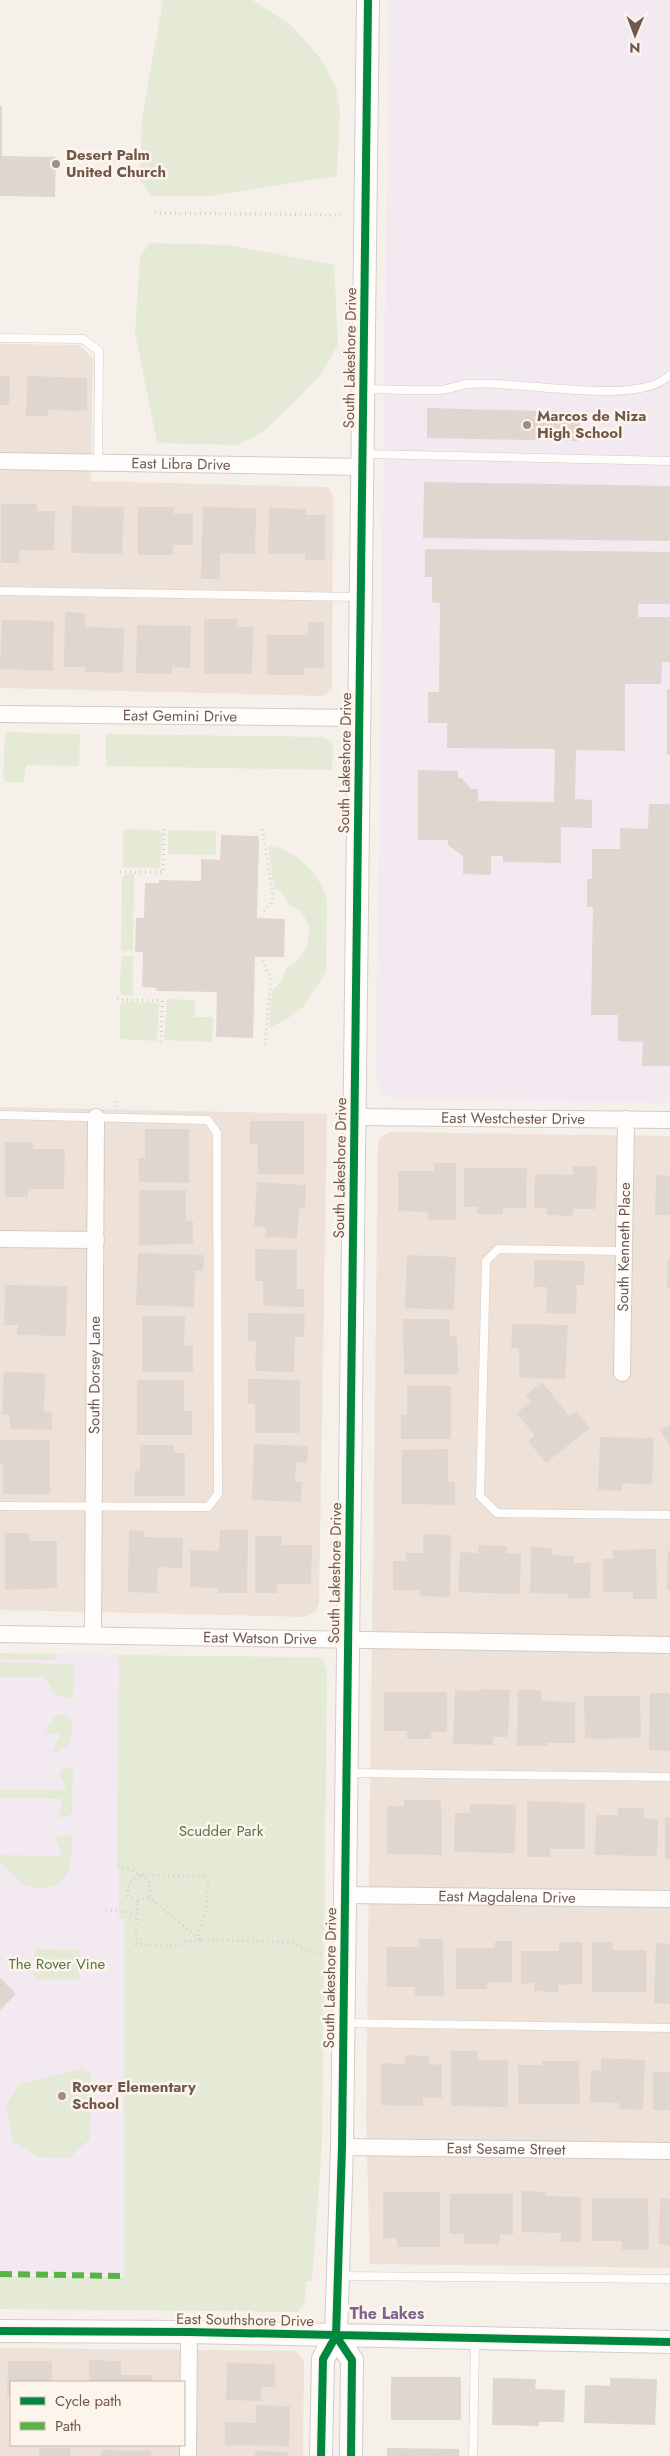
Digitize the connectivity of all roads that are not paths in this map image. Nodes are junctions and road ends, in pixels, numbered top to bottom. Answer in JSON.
{"nodes":[{"id":1,"x":368,"y":0,"type":"edge"},
{"id":2,"x":0,"y":338,"type":"edge"},
{"id":3,"x":668,"y":380,"type":"edge"},
{"id":4,"x":363,"y":389,"type":"junction"},
{"id":5,"x":362,"y":460,"type":"junction"},
{"id":6,"x":0,"y":461,"type":"edge"},
{"id":7,"x":670,"y":461,"type":"edge"},
{"id":8,"x":98,"y":463,"type":"junction"},
{"id":9,"x":0,"y":591,"type":"edge"},
{"id":10,"x":360,"y":597,"type":"junction"},
{"id":11,"x":0,"y":714,"type":"edge"},
{"id":12,"x":359,"y":718,"type":"junction"},
{"id":13,"x":0,"y":1115,"type":"edge"},
{"id":14,"x":96,"y":1117,"type":"junction"},
{"id":15,"x":354,"y":1117,"type":"junction"},
{"id":16,"x":626,"y":1119,"type":"junction"},
{"id":17,"x":670,"y":1120,"type":"edge"},
{"id":18,"x":0,"y":1239,"type":"edge"},
{"id":19,"x":96,"y":1240,"type":"junction"},
{"id":20,"x":624,"y":1252,"type":"junction"},
{"id":21,"x":622,"y":1374,"type":"dead end"},
{"id":22,"x":0,"y":1506,"type":"edge"},
{"id":23,"x":94,"y":1507,"type":"junction"},
{"id":24,"x":670,"y":1515,"type":"edge"},
{"id":25,"x":0,"y":1634,"type":"edge"},
{"id":26,"x":93,"y":1634,"type":"junction"},
{"id":27,"x":348,"y":1641,"type":"junction"},
{"id":28,"x":670,"y":1645,"type":"edge"},
{"id":29,"x":346,"y":1772,"type":"junction"},
{"id":30,"x":670,"y":1777,"type":"edge"},
{"id":31,"x":345,"y":1895,"type":"junction"},
{"id":32,"x":670,"y":1899,"type":"edge"},
{"id":33,"x":343,"y":2023,"type":"junction"},
{"id":34,"x":670,"y":2028,"type":"edge"},
{"id":35,"x":342,"y":2147,"type":"junction"},
{"id":36,"x":670,"y":2151,"type":"edge"},
{"id":37,"x":337,"y":2276,"type":"junction"},
{"id":38,"x":670,"y":2279,"type":"edge"},
{"id":39,"x":0,"y":2331,"type":"edge"},
{"id":40,"x":189,"y":2332,"type":"junction"},
{"id":41,"x":336,"y":2336,"type":"junction"},
{"id":42,"x":475,"y":2339,"type":"junction"},
{"id":43,"x":670,"y":2342,"type":"edge"},
{"id":44,"x":188,"y":2456,"type":"edge"},
{"id":45,"x":321,"y":2456,"type":"edge"},
{"id":46,"x":351,"y":2456,"type":"edge"},
{"id":47,"x":473,"y":2456,"type":"edge"}],
"edges":[{"from":1,"to":4,"type":"street","name":"South Lakeshore Drive"},
{"from":2,"to":8,"type":"lane"},
{"from":3,"to":4,"type":"lane"},
{"from":4,"to":5,"type":"street","name":"South Lakeshore Drive"},
{"from":5,"to":7,"type":"lane"},
{"from":5,"to":8,"type":"street","name":"East Libra Drive"},
{"from":5,"to":10,"type":"street","name":"South Lakeshore Drive"},
{"from":6,"to":8,"type":"street","name":"East Libra Drive"},
{"from":9,"to":10,"type":"lane"},
{"from":10,"to":12,"type":"street","name":"South Lakeshore Drive"},
{"from":11,"to":12,"type":"street","name":"East Gemini Drive"},
{"from":12,"to":15,"type":"street","name":"South Lakeshore Drive"},
{"from":13,"to":14,"type":"lane"},
{"from":14,"to":19,"type":"street","name":"South Dorsey Lane"},
{"from":14,"to":23,"type":"lane"},
{"from":15,"to":16,"type":"street","name":"East Westchester Drive"},
{"from":15,"to":27,"type":"street","name":"South Lakeshore Drive"},
{"from":16,"to":17,"type":"street","name":"East Westchester Drive"},
{"from":16,"to":20,"type":"street","name":"South Kenneth Place"},
{"from":18,"to":19,"type":"street"},
{"from":19,"to":23,"type":"street","name":"South Dorsey Lane"},
{"from":20,"to":21,"type":"street","name":"South Kenneth Place"},
{"from":20,"to":24,"type":"lane"},
{"from":22,"to":23,"type":"lane"},
{"from":23,"to":26,"type":"street","name":"South Dorsey Lane"},
{"from":25,"to":26,"type":"street","name":"East Watson Drive"},
{"from":26,"to":27,"type":"street","name":"East Watson Drive"},
{"from":27,"to":28,"type":"street","name":"East Watson Drive"},
{"from":27,"to":29,"type":"street","name":"South Lakeshore Drive"},
{"from":29,"to":30,"type":"lane"},
{"from":29,"to":31,"type":"street","name":"South Lakeshore Drive"},
{"from":31,"to":32,"type":"street","name":"East Magdalena Drive"},
{"from":31,"to":33,"type":"street","name":"South Lakeshore Drive"},
{"from":33,"to":34,"type":"lane"},
{"from":33,"to":35,"type":"street","name":"South Lakeshore Drive"},
{"from":35,"to":36,"type":"street","name":"East Sesame Street"},
{"from":35,"to":37,"type":"street","name":"South Lakeshore Drive"},
{"from":37,"to":38,"type":"lane"},
{"from":37,"to":41,"type":"street","name":"South Lakeshore Drive"},
{"from":39,"to":40,"type":"street","name":"East Southshore Drive"},
{"from":40,"to":41,"type":"street","name":"East Southshore Drive"},
{"from":40,"to":44,"type":"street"},
{"from":41,"to":42,"type":"street","name":"East Southshore Drive"},
{"from":41,"to":45,"type":"street","name":"South Lakeshore Drive"},
{"from":41,"to":46,"type":"street"},
{"from":42,"to":43,"type":"street","name":"East Southshore Drive"},
{"from":42,"to":47,"type":"lane"}]}
